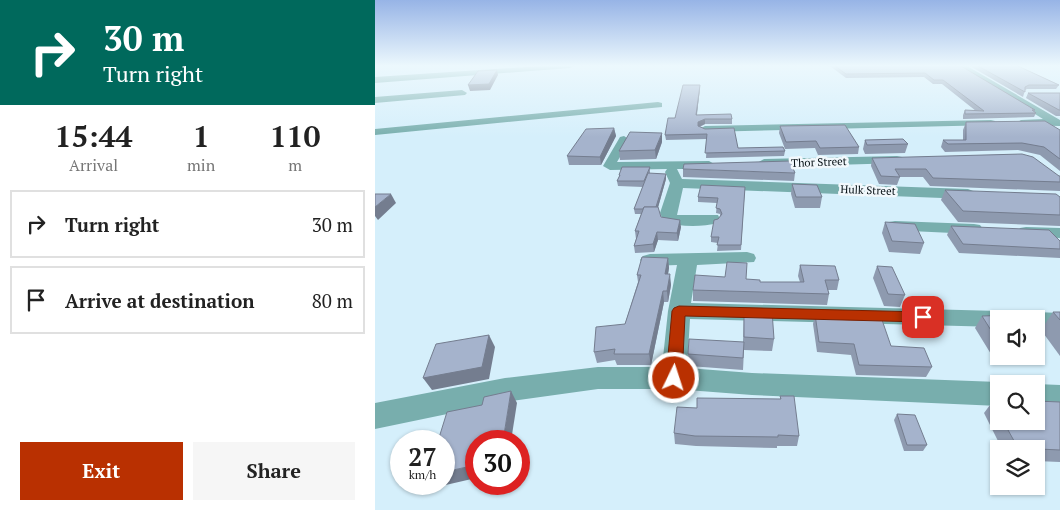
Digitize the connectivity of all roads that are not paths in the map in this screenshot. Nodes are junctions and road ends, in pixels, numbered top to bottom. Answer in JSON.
{"nodes":[{"id":1,"x":1001,"y":90,"type":"edge"},
{"id":2,"x":462,"y":93,"type":"dead end"},
{"id":3,"x":375,"y":100,"type":"edge"},
{"id":4,"x":658,"y":105,"type":"dead end"},
{"id":5,"x":1058,"y":124,"type":"edge"},
{"id":6,"x":705,"y":129,"type":"edge"},
{"id":7,"x":375,"y":132,"type":"edge"},
{"id":8,"x":624,"y":140,"type":"edge"},
{"id":9,"x":837,"y":145,"type":"edge"},
{"id":10,"x":909,"y":159,"type":"edge"},
{"id":11,"x":849,"y":161,"type":"junction"},
{"id":12,"x":749,"y":164,"type":"edge"},
{"id":13,"x":720,"y":165,"type":"edge"},
{"id":14,"x":670,"y":166,"type":"junction"},
{"id":15,"x":677,"y":183,"type":"junction"},
{"id":16,"x":981,"y":195,"type":"edge"},
{"id":17,"x":712,"y":220,"type":"edge"},
{"id":18,"x":895,"y":226,"type":"edge"},
{"id":19,"x":992,"y":230,"type":"edge"},
{"id":20,"x":1012,"y":231,"type":"edge"},
{"id":21,"x":1060,"y":233,"type":"edge"},
{"id":22,"x":747,"y":258,"type":"dead end"},
{"id":23,"x":688,"y":259,"type":"junction"},
{"id":24,"x":649,"y":260,"type":"edge"},
{"id":25,"x":679,"y":311,"type":"junction"},
{"id":26,"x":990,"y":319,"type":"edge"},
{"id":27,"x":1045,"y":320,"type":"edge"},
{"id":28,"x":1060,"y":321,"type":"edge"},
{"id":29,"x":674,"y":378,"type":"junction"},
{"id":30,"x":990,"y":394,"type":"edge"},
{"id":31,"x":1045,"y":396,"type":"edge"},
{"id":32,"x":1060,"y":397,"type":"edge"},
{"id":33,"x":375,"y":416,"type":"edge"}],
"edges":[{"from":1,"to":5,"type":"street"},
{"from":2,"to":3,"type":"street"},
{"from":4,"to":7,"type":"street"},
{"from":5,"to":6,"type":"street"},
{"from":8,"to":14,"type":"street"},
{"from":9,"to":11,"type":"street"},
{"from":10,"to":11,"type":"street","name":"Thor Street"},
{"from":11,"to":12,"type":"street","name":"Thor Street"},
{"from":13,"to":14,"type":"street"},
{"from":14,"to":15,"type":"street"},
{"from":15,"to":16,"type":"street","name":"Hulk Street"},
{"from":15,"to":17,"type":"street"},
{"from":18,"to":19,"type":"street"},
{"from":20,"to":21,"type":"street"},
{"from":22,"to":23,"type":"street"},
{"from":23,"to":24,"type":"street"},
{"from":23,"to":25,"type":"street"},
{"from":25,"to":26,"type":"street"},
{"from":25,"to":29,"type":"street"},
{"from":27,"to":28,"type":"street"},
{"from":29,"to":30,"type":"street"},
{"from":29,"to":33,"type":"street"},
{"from":31,"to":32,"type":"street"}]}
